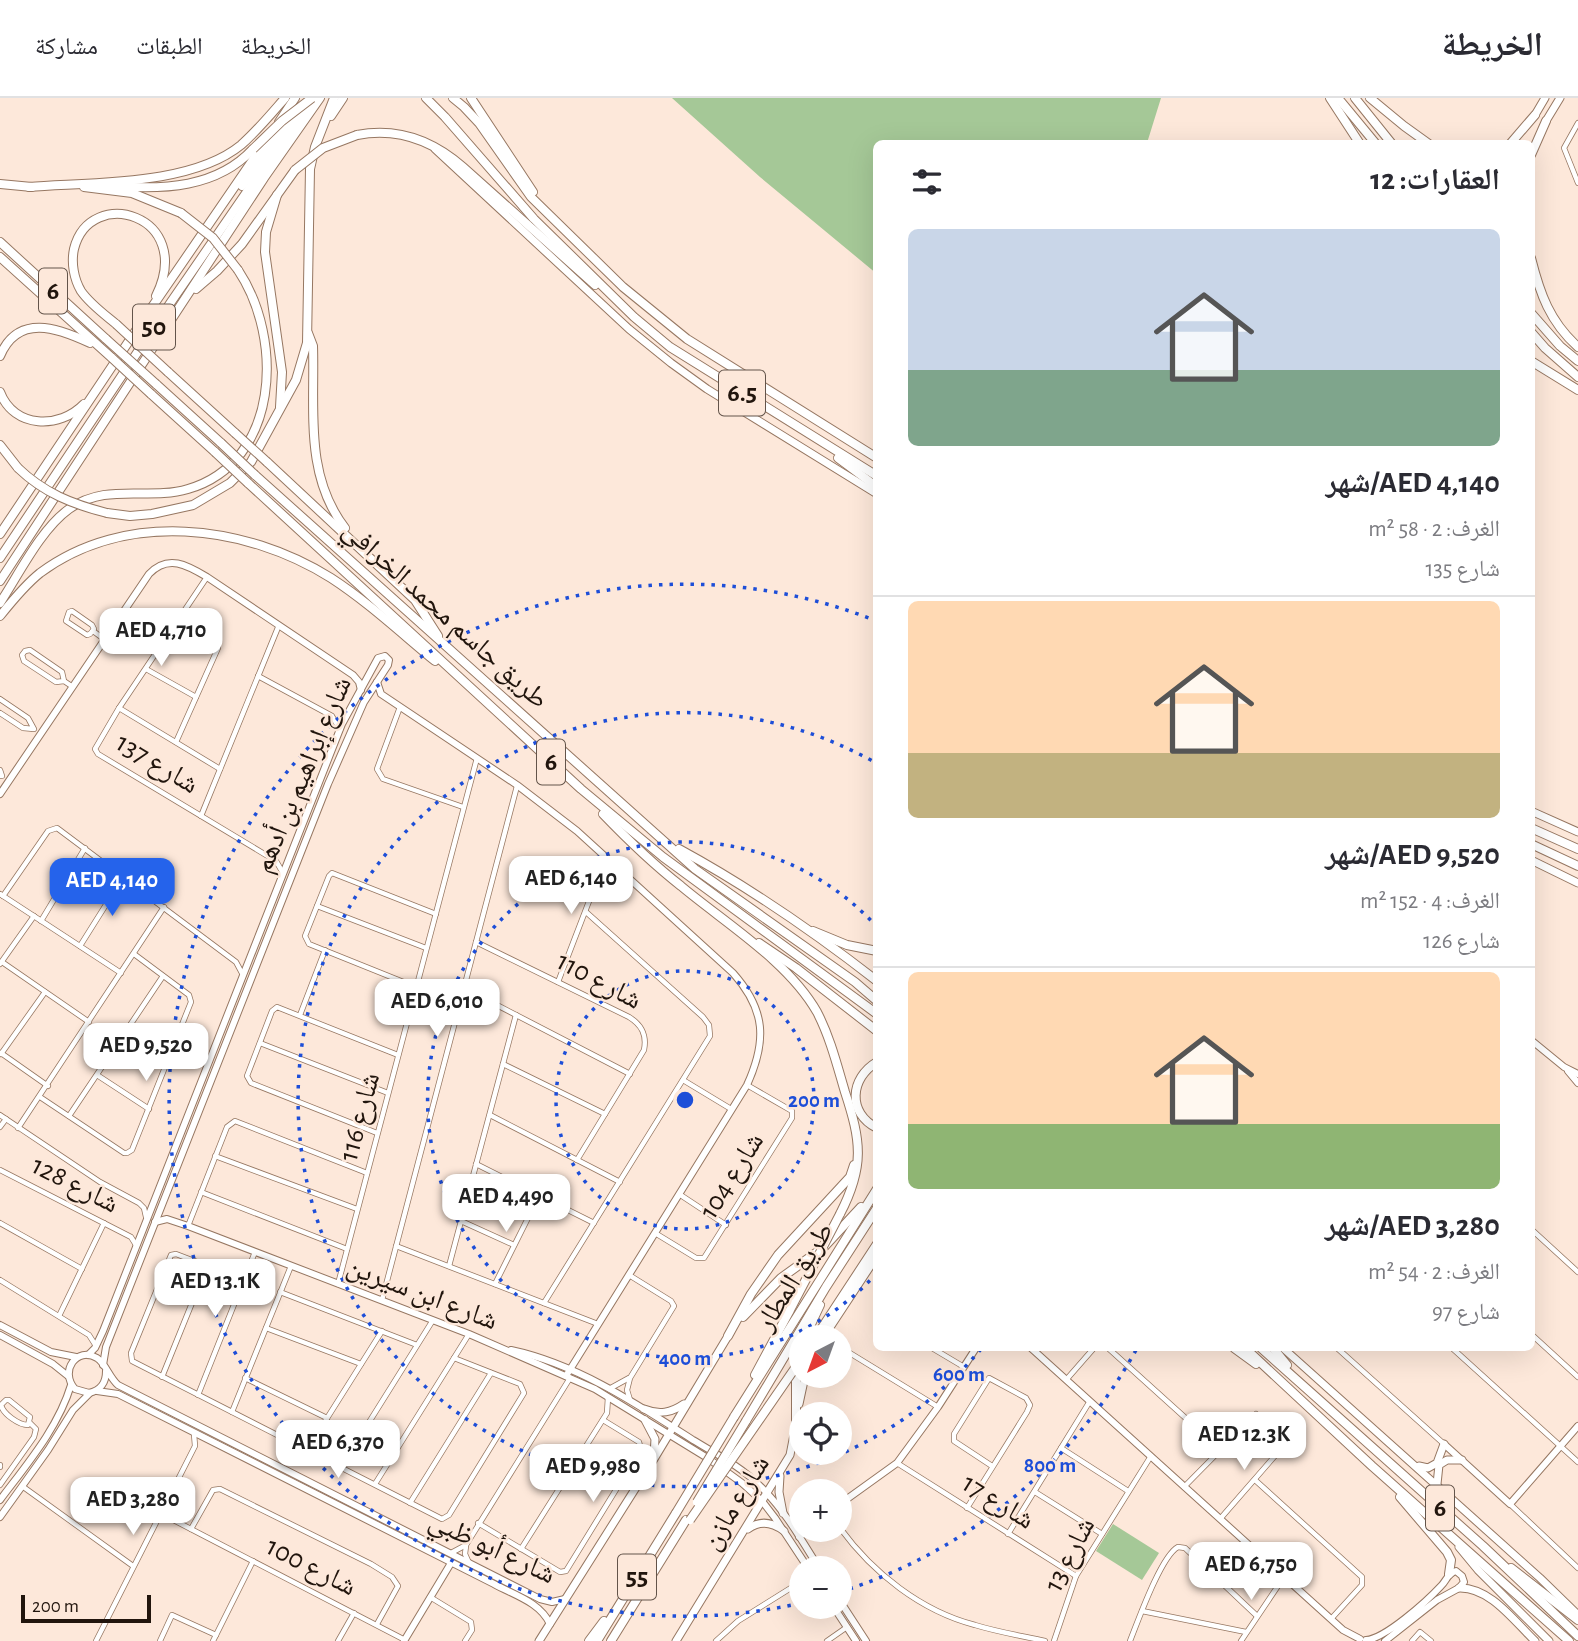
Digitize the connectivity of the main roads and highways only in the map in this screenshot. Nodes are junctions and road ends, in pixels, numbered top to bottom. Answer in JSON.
{"nodes":[{"id":1,"x":285,"y":98,"type":"edge"},
{"id":2,"x":295,"y":98,"type":"edge"},
{"id":3,"x":312,"y":98,"type":"edge"},
{"id":4,"x":320,"y":98,"type":"edge"},
{"id":5,"x":334,"y":98,"type":"edge"},
{"id":6,"x":343,"y":98,"type":"edge"},
{"id":7,"x":426,"y":98,"type":"edge"},
{"id":8,"x":453,"y":98,"type":"edge"},
{"id":9,"x":471,"y":98,"type":"edge"},
{"id":10,"x":1330,"y":98,"type":"edge"},
{"id":11,"x":1338,"y":98,"type":"edge"},
{"id":12,"x":1355,"y":98,"type":"edge"},
{"id":13,"x":1370,"y":98,"type":"edge"},
{"id":14,"x":1545,"y":98,"type":"edge"},
{"id":15,"x":1560,"y":98,"type":"edge"},
{"id":16,"x":295,"y":112,"type":"junction"},
{"id":17,"x":1535,"y":115,"type":"junction"},
{"id":18,"x":1546,"y":121,"type":"junction"},
{"id":19,"x":1404,"y":126,"type":"junction"},
{"id":20,"x":324,"y":127,"type":"junction"},
{"id":21,"x":1357,"y":140,"type":"edge"},
{"id":22,"x":1373,"y":140,"type":"edge"},
{"id":23,"x":1389,"y":140,"type":"edge"},
{"id":24,"x":1423,"y":140,"type":"edge"},
{"id":25,"x":1430,"y":140,"type":"edge"},
{"id":26,"x":1513,"y":140,"type":"edge"},
{"id":27,"x":1520,"y":140,"type":"edge"},
{"id":28,"x":1534,"y":140,"type":"edge"},
{"id":29,"x":430,"y":144,"type":"junction"},
{"id":30,"x":1535,"y":146,"type":"edge"},
{"id":31,"x":0,"y":184,"type":"edge"},
{"id":32,"x":29,"y":187,"type":"junction"},
{"id":33,"x":93,"y":187,"type":"junction"},
{"id":34,"x":277,"y":195,"type":"junction"},
{"id":35,"x":546,"y":212,"type":"junction"},
{"id":36,"x":0,"y":242,"type":"edge"},
{"id":37,"x":0,"y":257,"type":"edge"},
{"id":38,"x":1535,"y":273,"type":"edge"},
{"id":39,"x":190,"y":292,"type":"junction"},
{"id":40,"x":614,"y":300,"type":"junction"},
{"id":41,"x":171,"y":302,"type":"junction"},
{"id":42,"x":146,"y":316,"type":"junction"},
{"id":43,"x":1535,"y":318,"type":"edge"},
{"id":44,"x":308,"y":332,"type":"junction"},
{"id":45,"x":1535,"y":337,"type":"edge"},
{"id":46,"x":100,"y":347,"type":"junction"},
{"id":47,"x":1578,"y":347,"type":"edge"},
{"id":48,"x":0,"y":356,"type":"edge"},
{"id":49,"x":1578,"y":361,"type":"edge"},
{"id":50,"x":1535,"y":364,"type":"edge"},
{"id":51,"x":1578,"y":377,"type":"edge"},
{"id":52,"x":102,"y":383,"type":"junction"},
{"id":53,"x":1578,"y":390,"type":"edge"},
{"id":54,"x":0,"y":392,"type":"edge"},
{"id":55,"x":279,"y":410,"type":"junction"},
{"id":56,"x":808,"y":434,"type":"junction"},
{"id":57,"x":0,"y":445,"type":"edge"},
{"id":58,"x":873,"y":456,"type":"edge"},
{"id":59,"x":873,"y":474,"type":"edge"},
{"id":60,"x":873,"y":484,"type":"edge"},
{"id":61,"x":873,"y":492,"type":"edge"},
{"id":62,"x":0,"y":534,"type":"edge"},
{"id":63,"x":359,"y":547,"type":"junction"},
{"id":64,"x":0,"y":558,"type":"edge"},
{"id":65,"x":0,"y":581,"type":"edge"},
{"id":66,"x":0,"y":603,"type":"edge"},
{"id":67,"x":0,"y":616,"type":"edge"},
{"id":68,"x":446,"y":647,"type":"junction"},
{"id":69,"x":495,"y":712,"type":"junction"},
{"id":70,"x":581,"y":789,"type":"junction"},
{"id":71,"x":1535,"y":813,"type":"edge"},
{"id":72,"x":1535,"y":830,"type":"edge"},
{"id":73,"x":1578,"y":832,"type":"edge"},
{"id":74,"x":664,"y":842,"type":"junction"},
{"id":75,"x":1535,"y":846,"type":"edge"},
{"id":76,"x":1578,"y":849,"type":"edge"},
{"id":77,"x":1535,"y":862,"type":"edge"},
{"id":78,"x":1578,"y":866,"type":"edge"},
{"id":79,"x":1578,"y":883,"type":"edge"},
{"id":80,"x":716,"y":914,"type":"junction"},
{"id":81,"x":810,"y":930,"type":"junction"},
{"id":82,"x":873,"y":950,"type":"edge"},
{"id":83,"x":873,"y":978,"type":"edge"},
{"id":84,"x":873,"y":998,"type":"edge"},
{"id":85,"x":873,"y":1011,"type":"edge"},
{"id":86,"x":873,"y":1028,"type":"edge"},
{"id":87,"x":873,"y":1065,"type":"edge"},
{"id":88,"x":873,"y":1125,"type":"edge"},
{"id":89,"x":857,"y":1138,"type":"junction"},
{"id":90,"x":873,"y":1193,"type":"edge"},
{"id":91,"x":873,"y":1195,"type":"edge"},
{"id":92,"x":873,"y":1214,"type":"edge"},
{"id":93,"x":873,"y":1250,"type":"edge"},
{"id":94,"x":873,"y":1261,"type":"edge"},
{"id":95,"x":826,"y":1287,"type":"junction"},
{"id":96,"x":810,"y":1325,"type":"edge"},
{"id":97,"x":824,"y":1325,"type":"edge"},
{"id":98,"x":831,"y":1325,"type":"edge"},
{"id":99,"x":727,"y":1336,"type":"junction"},
{"id":100,"x":1238,"y":1351,"type":"edge"},
{"id":101,"x":1248,"y":1351,"type":"edge"},
{"id":102,"x":1264,"y":1351,"type":"edge"},
{"id":103,"x":1275,"y":1351,"type":"edge"},
{"id":104,"x":1286,"y":1351,"type":"edge"},
{"id":105,"x":789,"y":1376,"type":"edge"},
{"id":106,"x":1299,"y":1382,"type":"junction"},
{"id":107,"x":1288,"y":1390,"type":"junction"},
{"id":108,"x":691,"y":1395,"type":"junction"},
{"id":109,"x":644,"y":1409,"type":"road end"},
{"id":110,"x":735,"y":1416,"type":"junction"},
{"id":111,"x":645,"y":1420,"type":"road end"},
{"id":112,"x":1444,"y":1444,"type":"road end"},
{"id":113,"x":789,"y":1456,"type":"edge"},
{"id":114,"x":654,"y":1459,"type":"junction"},
{"id":115,"x":1462,"y":1460,"type":"road end"},
{"id":116,"x":1413,"y":1464,"type":"junction"},
{"id":117,"x":1372,"y":1466,"type":"junction"},
{"id":118,"x":780,"y":1470,"type":"junction"},
{"id":119,"x":1437,"y":1484,"type":"junction"},
{"id":120,"x":783,"y":1513,"type":"road end"},
{"id":121,"x":688,"y":1520,"type":"junction"},
{"id":122,"x":784,"y":1531,"type":"road end"},
{"id":123,"x":1450,"y":1536,"type":"junction"},
{"id":124,"x":741,"y":1537,"type":"junction"},
{"id":125,"x":1483,"y":1546,"type":"junction"},
{"id":126,"x":1449,"y":1574,"type":"road end"},
{"id":127,"x":1459,"y":1588,"type":"road end"},
{"id":128,"x":630,"y":1589,"type":"junction"},
{"id":129,"x":632,"y":1607,"type":"junction"},
{"id":130,"x":1578,"y":1618,"type":"edge"},
{"id":131,"x":1578,"y":1636,"type":"edge"},
{"id":132,"x":539,"y":1641,"type":"edge"},
{"id":133,"x":589,"y":1641,"type":"edge"},
{"id":134,"x":597,"y":1641,"type":"edge"},
{"id":135,"x":611,"y":1641,"type":"edge"},
{"id":136,"x":618,"y":1641,"type":"edge"},
{"id":137,"x":676,"y":1641,"type":"edge"},
{"id":138,"x":1535,"y":1641,"type":"edge"},
{"id":139,"x":1549,"y":1641,"type":"edge"},
{"id":140,"x":1569,"y":1641,"type":"edge"}],
"edges":[{"from":1,"to":32,"type":"highway"},
{"from":2,"to":42,"type":"highway"},
{"from":3,"to":16,"type":"highway","bridge":true},
{"from":3,"to":41,"type":"highway","number":"50"},
{"from":4,"to":39,"type":"highway","number":"50"},
{"from":5,"to":20,"type":"highway"},
{"from":6,"to":20,"type":"highway"},
{"from":7,"to":40,"type":"highway"},
{"from":8,"to":35,"type":"highway"},
{"from":9,"to":35,"type":"highway"},
{"from":10,"to":21,"type":"highway"},
{"from":11,"to":22,"type":"highway"},
{"from":12,"to":23,"type":"highway"},
{"from":13,"to":19,"type":"highway"},
{"from":14,"to":17,"type":"main road"},
{"from":15,"to":18,"type":"main road"},
{"from":16,"to":33,"type":"highway","bridge":true},
{"from":16,"to":41,"type":"highway"},
{"from":17,"to":26,"type":"highway"},
{"from":17,"to":27,"type":"highway"},
{"from":18,"to":28,"type":"highway"},
{"from":18,"to":30,"type":"highway"},
{"from":19,"to":24,"type":"highway"},
{"from":19,"to":25,"type":"highway"},
{"from":20,"to":44,"type":"highway"},
{"from":29,"to":34,"type":"highway","bridge":true},
{"from":29,"to":40,"type":"highway"},
{"from":29,"to":61,"type":"main road"},
{"from":31,"to":32,"type":"highway"},
{"from":32,"to":33,"type":"highway"},
{"from":33,"to":66,"type":"highway","bridge":true},
{"from":34,"to":39,"type":"highway"},
{"from":34,"to":55,"type":"highway"},
{"from":35,"to":58,"type":"highway","number":"6.5"},
{"from":36,"to":68,"type":"highway","name":"طريق جاسم محمد الخرافي","number":"6","bridge":true},
{"from":37,"to":46,"type":"highway","name":"طريق جاسم محمد الخرافي","number":"6"},
{"from":38,"to":47,"type":"highway"},
{"from":39,"to":65,"type":"highway","number":"50"},
{"from":40,"to":56,"type":"highway","number":"6.5"},
{"from":41,"to":64,"type":"highway","number":"50"},
{"from":42,"to":52,"type":"highway"},
{"from":42,"to":63,"type":"highway","bridge":true},
{"from":43,"to":49,"type":"highway"},
{"from":44,"to":55,"type":"highway"},
{"from":44,"to":63,"type":"highway"},
{"from":45,"to":51,"type":"highway"},
{"from":46,"to":48,"type":"highway"},
{"from":46,"to":69,"type":"highway","name":"طريق جاسم محمد الخرافي","number":"6","bridge":true},
{"from":50,"to":53,"type":"highway"},
{"from":52,"to":54,"type":"highway"},
{"from":52,"to":62,"type":"highway"},
{"from":55,"to":57,"type":"highway","bridge":true},
{"from":56,"to":59,"type":"highway","number":"6.5"},
{"from":56,"to":60,"type":"highway"},
{"from":63,"to":68,"type":"highway"},
{"from":67,"to":69,"type":"highway"},
{"from":68,"to":74,"type":"highway","name":"طريق جاسم محمد الخرافي","number":"6"},
{"from":69,"to":70,"type":"highway","name":"طريق جاسم محمد الخرافي","number":"6"},
{"from":70,"to":80,"type":"highway"},
{"from":70,"to":85,"type":"highway","name":"طريق جاسم محمد الخرافي","number":"6"},
{"from":71,"to":73,"type":"main road"},
{"from":72,"to":76,"type":"highway"},
{"from":74,"to":81,"type":"highway"},
{"from":74,"to":84,"type":"highway","name":"طريق جاسم محمد الخرافي","number":"6"},
{"from":75,"to":78,"type":"highway"},
{"from":77,"to":79,"type":"main road"},
{"from":80,"to":86,"type":"highway"},
{"from":80,"to":89,"type":"highway"},
{"from":81,"to":82,"type":"highway"},
{"from":81,"to":83,"type":"highway"},
{"from":87,"to":88,"type":"highway"},
{"from":89,"to":99,"type":"highway"},
{"from":89,"to":110,"type":"highway","bridge":true},
{"from":90,"to":99,"type":"highway"},
{"from":91,"to":110,"type":"highway","name":"طريق المطار","number":"55"},
{"from":92,"to":95,"type":"highway","name":"طريق المطار","number":"55"},
{"from":93,"to":97,"type":"highway"},
{"from":94,"to":98,"type":"highway"},
{"from":95,"to":96,"type":"highway"},
{"from":95,"to":121,"type":"highway","name":"طريق المطار","number":"55","bridge":true},
{"from":99,"to":108,"type":"main road"},
{"from":100,"to":107,"type":"highway"},
{"from":101,"to":107,"type":"highway","number":"6"},
{"from":102,"to":106,"type":"highway","number":"6"},
{"from":103,"to":106,"type":"highway"},
{"from":104,"to":116,"type":"main road"},
{"from":105,"to":121,"type":"highway","bridge":true},
{"from":106,"to":125,"type":"highway","number":"6"},
{"from":107,"to":117,"type":"highway","number":"6"},
{"from":108,"to":109,"type":"main road"},
{"from":108,"to":114,"type":"main road"},
{"from":110,"to":128,"type":"highway","name":"طريق المطار","number":"55","bridge":true},
{"from":111,"to":114,"type":"main road"},
{"from":112,"to":116,"type":"main road"},
{"from":113,"to":118,"type":"main road","name":"شارع مازن"},
{"from":114,"to":132,"type":"main road"},
{"from":115,"to":119,"type":"main road"},
{"from":116,"to":119,"type":"main road"},
{"from":117,"to":123,"type":"highway","number":"6"},
{"from":117,"to":126,"type":"highway"},
{"from":118,"to":120,"type":"main road"},
{"from":118,"to":124,"type":"main road","name":"شارع مازن"},
{"from":119,"to":130,"type":"main road"},
{"from":121,"to":129,"type":"highway","name":"طريق المطار","number":"55"},
{"from":122,"to":124,"type":"main road"},
{"from":123,"to":139,"type":"main road"},
{"from":123,"to":140,"type":"highway","number":"6"},
{"from":124,"to":137,"type":"main road","name":"شارع مازن"},
{"from":125,"to":130,"type":"highway"},
{"from":125,"to":131,"type":"highway","number":"6"},
{"from":127,"to":138,"type":"main road"},
{"from":128,"to":133,"type":"highway"},
{"from":128,"to":134,"type":"highway","name":"طريق المطار","number":"55"},
{"from":129,"to":135,"type":"highway","name":"طريق المطار","number":"55"},
{"from":129,"to":136,"type":"highway"}]}
